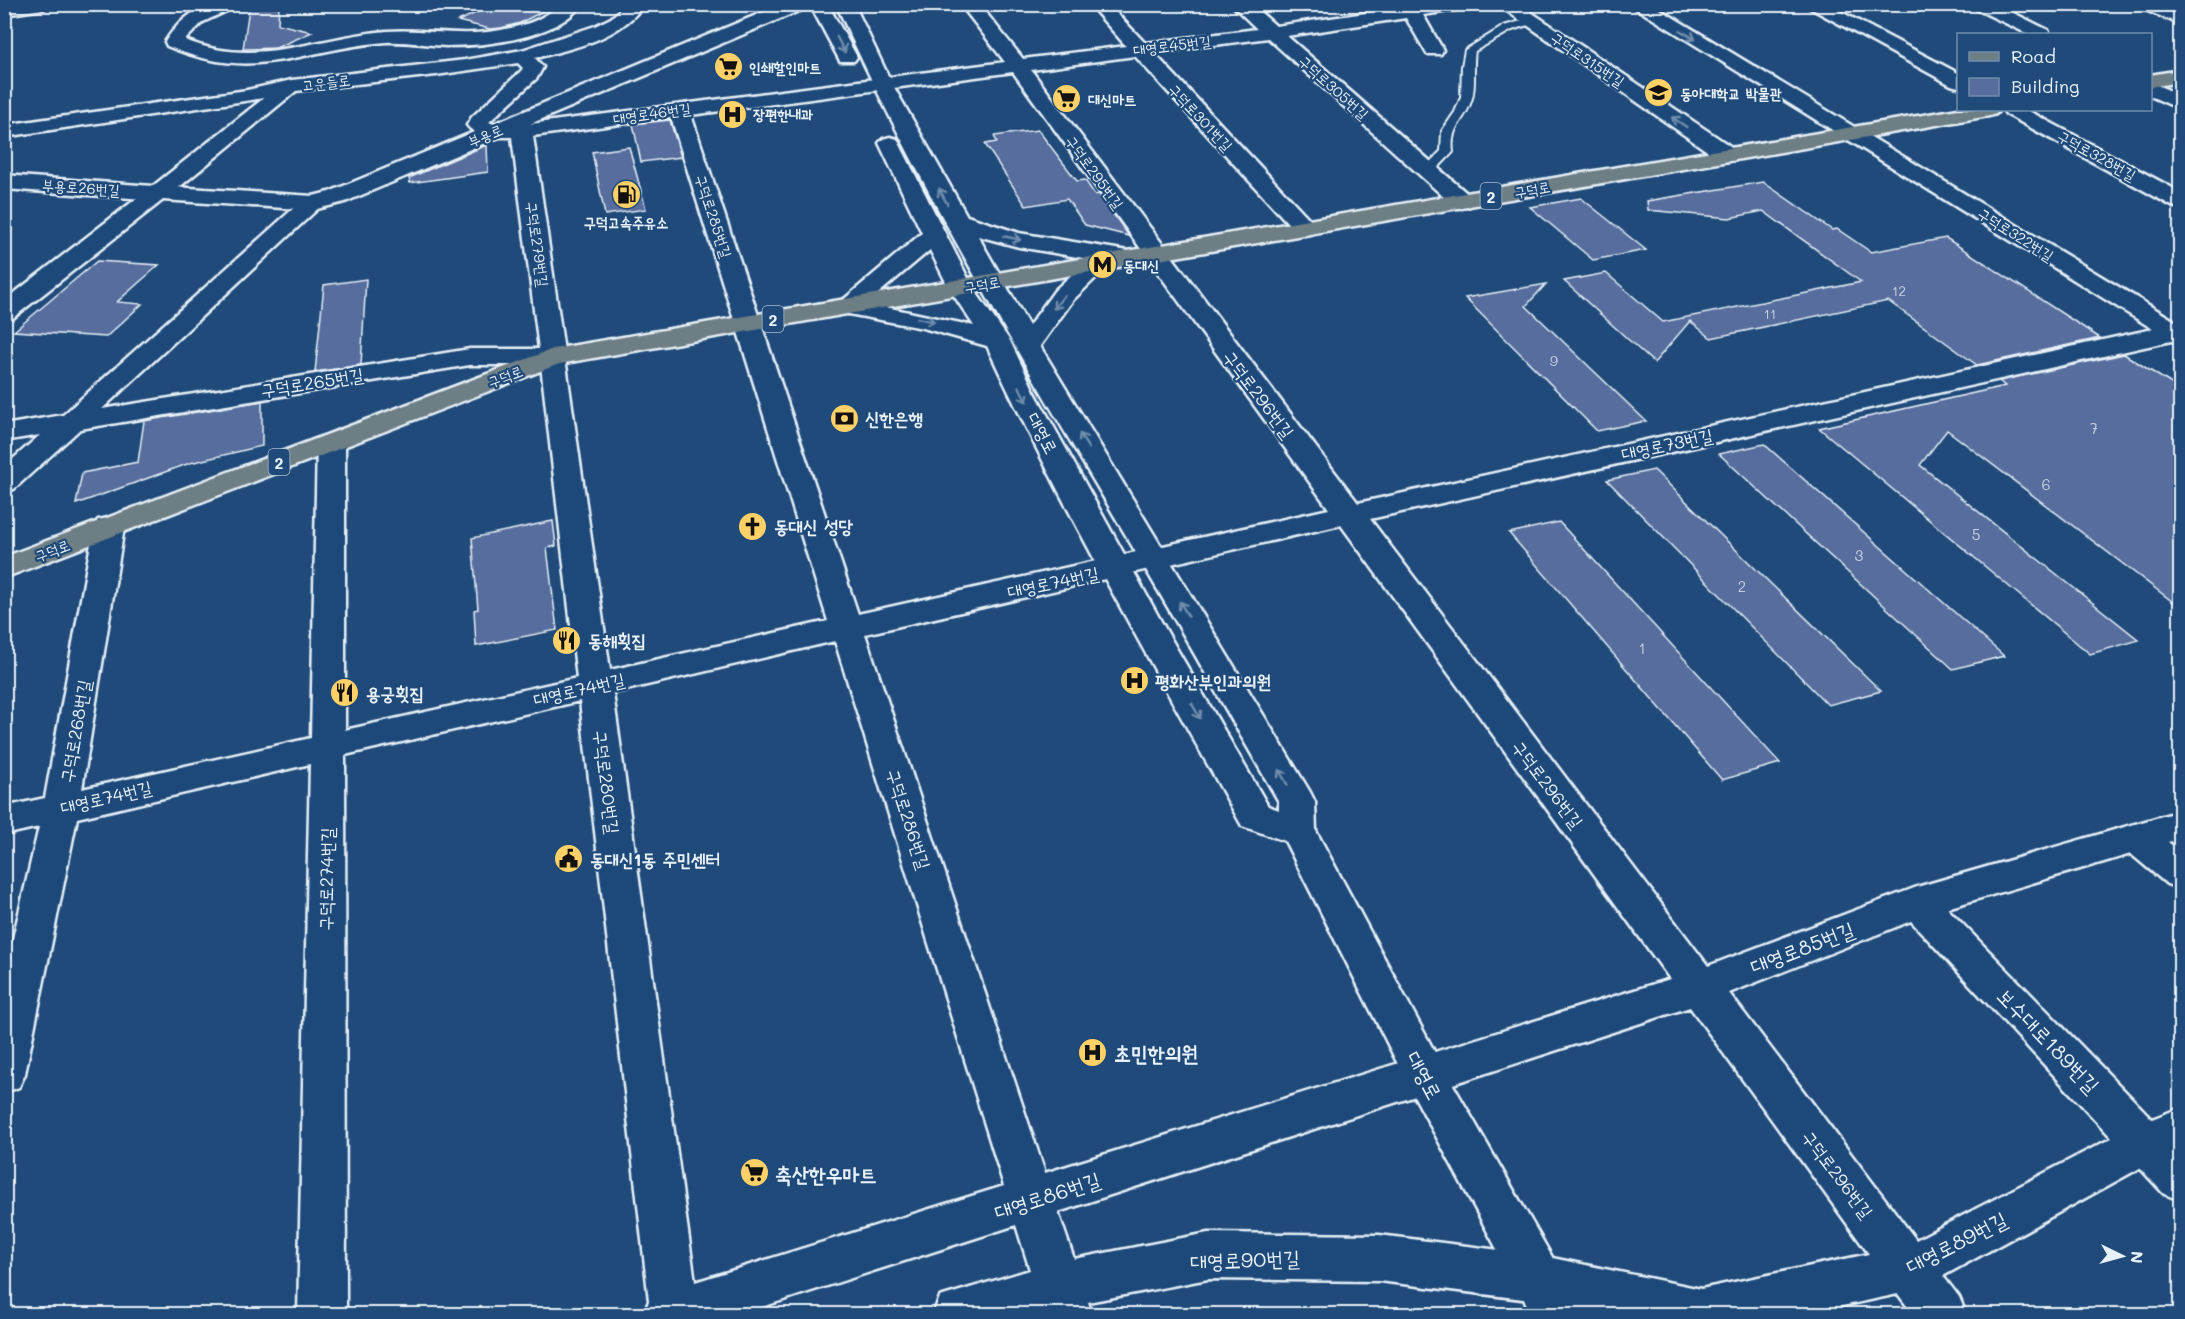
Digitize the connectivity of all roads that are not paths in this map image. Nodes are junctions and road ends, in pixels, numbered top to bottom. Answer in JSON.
{"nodes":[{"id":1,"x":42,"y":4,"type":"edge"},
{"id":2,"x":227,"y":4,"type":"edge"},
{"id":3,"x":573,"y":4,"type":"edge"},
{"id":4,"x":635,"y":4,"type":"edge"},
{"id":5,"x":800,"y":4,"type":"edge"},
{"id":6,"x":822,"y":4,"type":"edge"},
{"id":7,"x":845,"y":4,"type":"edge"},
{"id":8,"x":969,"y":4,"type":"edge"},
{"id":9,"x":1098,"y":4,"type":"edge"},
{"id":10,"x":1240,"y":4,"type":"edge"},
{"id":11,"x":1331,"y":4,"type":"edge"},
{"id":12,"x":1462,"y":4,"type":"edge"},
{"id":13,"x":1506,"y":4,"type":"edge"},
{"id":14,"x":1638,"y":4,"type":"edge"},
{"id":15,"x":1812,"y":4,"type":"edge"},
{"id":16,"x":1980,"y":4,"type":"edge"},
{"id":17,"x":2146,"y":4,"type":"edge"},
{"id":18,"x":1410,"y":8,"type":"edge"},
{"id":19,"x":4,"y":10,"type":"edge"},
{"id":20,"x":2181,"y":20,"type":"edge"},
{"id":21,"x":1342,"y":21,"type":"junction"},
{"id":22,"x":1531,"y":21,"type":"junction"},
{"id":23,"x":1273,"y":32,"type":"junction"},
{"id":24,"x":2039,"y":33,"type":"edge"},
{"id":25,"x":1138,"y":50,"type":"junction"},
{"id":26,"x":1434,"y":50,"type":"dead end"},
{"id":27,"x":522,"y":56,"type":"junction"},
{"id":28,"x":1018,"y":66,"type":"junction"},
{"id":29,"x":2181,"y":76,"type":"edge"},
{"id":30,"x":1957,"y":80,"type":"edge"},
{"id":31,"x":2152,"y":81,"type":"edge"},
{"id":32,"x":872,"y":83,"type":"junction"},
{"id":33,"x":291,"y":87,"type":"junction"},
{"id":34,"x":2152,"y":88,"type":"edge"},
{"id":35,"x":2181,"y":103,"type":"edge"},
{"id":36,"x":679,"y":109,"type":"junction"},
{"id":37,"x":1983,"y":111,"type":"edge"},
{"id":38,"x":2015,"y":111,"type":"edge"},
{"id":39,"x":4,"y":131,"type":"edge"},
{"id":40,"x":494,"y":131,"type":"junction"},
{"id":41,"x":522,"y":131,"type":"junction"},
{"id":42,"x":1852,"y":133,"type":"junction"},
{"id":43,"x":1728,"y":155,"type":"junction"},
{"id":44,"x":1428,"y":171,"type":"junction"},
{"id":45,"x":4,"y":182,"type":"edge"},
{"id":46,"x":158,"y":193,"type":"junction"},
{"id":47,"x":1462,"y":201,"type":"junction"},
{"id":48,"x":2181,"y":201,"type":"edge"},
{"id":49,"x":313,"y":203,"type":"junction"},
{"id":50,"x":956,"y":220,"type":"junction"},
{"id":51,"x":1305,"y":228,"type":"junction"},
{"id":52,"x":935,"y":234,"type":"junction"},
{"id":53,"x":1141,"y":256,"type":"junction"},
{"id":54,"x":1099,"y":263,"type":"junction"},
{"id":55,"x":994,"y":283,"type":"junction"},
{"id":56,"x":961,"y":288,"type":"junction"},
{"id":57,"x":10,"y":304,"type":"edge"},
{"id":58,"x":847,"y":307,"type":"junction"},
{"id":59,"x":748,"y":324,"type":"junction"},
{"id":60,"x":2179,"y":333,"type":"edge"},
{"id":61,"x":1012,"y":344,"type":"junction"},
{"id":62,"x":554,"y":357,"type":"junction"},
{"id":63,"x":72,"y":421,"type":"junction"},
{"id":64,"x":4,"y":433,"type":"edge"},
{"id":65,"x":331,"y":442,"type":"junction"},
{"id":66,"x":4,"y":483,"type":"edge"},
{"id":67,"x":1348,"y":514,"type":"junction"},
{"id":68,"x":110,"y":527,"type":"junction"},
{"id":69,"x":1154,"y":557,"type":"junction"},
{"id":70,"x":4,"y":568,"type":"edge"},
{"id":71,"x":1116,"y":568,"type":"junction"},
{"id":72,"x":847,"y":627,"type":"junction"},
{"id":73,"x":595,"y":685,"type":"junction"},
{"id":74,"x":327,"y":746,"type":"junction"},
{"id":75,"x":61,"y":808,"type":"junction"},
{"id":76,"x":4,"y":821,"type":"edge"},
{"id":77,"x":2181,"y":825,"type":"edge"},
{"id":78,"x":1298,"y":831,"type":"junction"},
{"id":79,"x":2137,"y":838,"type":"junction"},
{"id":80,"x":2181,"y":873,"type":"edge"},
{"id":81,"x":1917,"y":902,"type":"junction"},
{"id":82,"x":1699,"y":987,"type":"junction"},
{"id":83,"x":4,"y":1074,"type":"edge"},
{"id":84,"x":1425,"y":1075,"type":"junction"},
{"id":85,"x":2163,"y":1135,"type":"edge"},
{"id":86,"x":2181,"y":1179,"type":"edge"},
{"id":87,"x":1032,"y":1199,"type":"junction"},
{"id":88,"x":1909,"y":1269,"type":"junction"},
{"id":89,"x":1548,"y":1296,"type":"edge"},
{"id":90,"x":1063,"y":1300,"type":"edge"},
{"id":91,"x":322,"y":1314,"type":"edge"},
{"id":92,"x":672,"y":1314,"type":"edge"},
{"id":93,"x":957,"y":1314,"type":"edge"},
{"id":94,"x":1942,"y":1314,"type":"edge"}],
"edges":[{"from":1,"to":19,"type":"street"},
{"from":2,"to":3,"type":"street"},
{"from":4,"to":27,"type":"street","name":"고운들로"},
{"from":5,"to":40,"type":"street","name":"부용로"},
{"from":6,"to":32,"type":"street","name":"대영로","one_way":true},
{"from":7,"to":32,"type":"street","name":"대영로"},
{"from":8,"to":28,"type":"street","name":"구덕로295번길"},
{"from":9,"to":25,"type":"street","name":"구덕로301번길"},
{"from":10,"to":23,"type":"street","name":"구덕로305번길"},
{"from":11,"to":21,"type":"street"},
{"from":12,"to":18,"type":"street","name":"대영로45번길"},
{"from":13,"to":22,"type":"street","name":"구덕로315번길"},
{"from":14,"to":42,"type":"street","name":"구덕로322번길","one_way":true},
{"from":15,"to":30,"type":"street"},
{"from":16,"to":24,"type":"street"},
{"from":17,"to":20,"type":"street"},
{"from":18,"to":21,"type":"street","name":"대영로45번길"},
{"from":18,"to":26,"type":"street"},
{"from":21,"to":23,"type":"street","name":"대영로45번길"},
{"from":43,"to":22,"type":"street","name":"구덕로315번길","one_way":true},
{"from":22,"to":44,"type":"lane"},
{"from":23,"to":25,"type":"street","name":"대영로45번길"},
{"from":23,"to":44,"type":"street","name":"구덕로305번길"},
{"from":25,"to":28,"type":"street","name":"대영로45번길"},
{"from":25,"to":51,"type":"street","name":"구덕로301번길"},
{"from":27,"to":33,"type":"street","name":"고운들로"},
{"from":27,"to":40,"type":"street"},
{"from":28,"to":32,"type":"street","name":"대영로45번길"},
{"from":28,"to":53,"type":"street","name":"구덕로295번길"},
{"from":29,"to":31,"type":"main road"},
{"from":32,"to":36,"type":"street","name":"대영로46번길"},
{"from":50,"to":32,"type":"street","name":"대영로","one_way":true},
{"from":32,"to":52,"type":"street","name":"대영로"},
{"from":33,"to":39,"type":"street","name":"고운들로"},
{"from":33,"to":46,"type":"street"},
{"from":34,"to":35,"type":"street"},
{"from":36,"to":41,"type":"street","name":"대영로46번길"},
{"from":36,"to":59,"type":"street","name":"구덕로285번길"},
{"from":37,"to":42,"type":"main road","name":"구덕로","number":"2"},
{"from":38,"to":48,"type":"street","name":"구덕로328번길"},
{"from":40,"to":41,"type":"street","name":"대영로46번길"},
{"from":40,"to":49,"type":"street","name":"부용로"},
{"from":41,"to":62,"type":"street","name":"구덕로279번길"},
{"from":42,"to":43,"type":"main road","name":"구덕로","number":"2"},
{"from":42,"to":60,"type":"street","name":"구덕로322번길"},
{"from":43,"to":47,"type":"main road","name":"구덕로","number":"2"},
{"from":44,"to":47,"type":"street","name":"구덕로305번길"},
{"from":45,"to":46,"type":"street","name":"부용로26번길"},
{"from":46,"to":49,"type":"street","name":"부용로"},
{"from":46,"to":57,"type":"street"},
{"from":47,"to":51,"type":"main road","name":"구덕로","number":"2"},
{"from":49,"to":63,"type":"street"},
{"from":50,"to":53,"type":"street","one_way":true},
{"from":50,"to":55,"type":"street","name":"대영로"},
{"from":51,"to":53,"type":"main road","name":"구덕로","number":"2"},
{"from":52,"to":56,"type":"street","name":"대영로"},
{"from":52,"to":58,"type":"street"},
{"from":53,"to":54,"type":"main road","name":"구덕로","number":"2"},
{"from":53,"to":67,"type":"street","name":"구덕로296번길"},
{"from":54,"to":55,"type":"main road","name":"구덕로","number":"2"},
{"from":54,"to":61,"type":"street","one_way":true},
{"from":55,"to":56,"type":"main road","name":"구덕로","number":"2"},
{"from":55,"to":61,"type":"street","name":"대영로"},
{"from":56,"to":58,"type":"main road","name":"구덕로","number":"2"},
{"from":56,"to":61,"type":"street","name":"대영로"},
{"from":58,"to":59,"type":"main road","name":"구덕로","number":"2"},
{"from":58,"to":61,"type":"street","one_way":true},
{"from":59,"to":62,"type":"main road","name":"구덕로","number":"2"},
{"from":59,"to":72,"type":"street","name":"구덕로286번길"},
{"from":60,"to":67,"type":"street","name":"대영로73번길"},
{"from":69,"to":61,"type":"street","name":"대영로","one_way":true},
{"from":61,"to":71,"type":"street","name":"대영로","one_way":true},
{"from":62,"to":63,"type":"street","name":"구덕로265번길"},
{"from":62,"to":65,"type":"main road","name":"구덕로","number":"2"},
{"from":62,"to":73,"type":"street","name":"구덕로280번길"},
{"from":63,"to":64,"type":"street"},
{"from":63,"to":66,"type":"street"},
{"from":65,"to":68,"type":"main road","name":"구덕로","number":"2"},
{"from":65,"to":74,"type":"street","name":"구덕로274번길"},
{"from":67,"to":69,"type":"street","name":"대영로73번길"},
{"from":67,"to":82,"type":"street","name":"구덕로296번길"},
{"from":68,"to":70,"type":"main road","name":"구덕로","number":"2"},
{"from":68,"to":75,"type":"street","name":"구덕로268번길"},
{"from":69,"to":71,"type":"street","name":"대영로74번길"},
{"from":78,"to":69,"type":"street","name":"대영로","one_way":true},
{"from":71,"to":72,"type":"street","name":"대영로74번길"},
{"from":71,"to":78,"type":"street","name":"대영로","one_way":true},
{"from":72,"to":73,"type":"street","name":"대영로74번길"},
{"from":72,"to":87,"type":"street","name":"구덕로286번길"},
{"from":73,"to":74,"type":"street","name":"대영로74번길"},
{"from":73,"to":92,"type":"street","name":"구덕로280번길"},
{"from":74,"to":75,"type":"street","name":"대영로74번길"},
{"from":74,"to":91,"type":"street","name":"구덕로274번길"},
{"from":75,"to":76,"type":"street","name":"대영로74번길"},
{"from":75,"to":83,"type":"street","name":"구덕로268번길"},
{"from":77,"to":79,"type":"street","name":"대영로85번길"},
{"from":78,"to":84,"type":"street","name":"대영로"},
{"from":79,"to":80,"type":"street"},
{"from":79,"to":81,"type":"street","name":"대영로85번길"},
{"from":81,"to":82,"type":"street","name":"대영로85번길"},
{"from":81,"to":85,"type":"street","name":"보수대로189번길"},
{"from":82,"to":84,"type":"street","name":"대영로85번길"},
{"from":82,"to":88,"type":"street","name":"구덕로296번길"},
{"from":84,"to":87,"type":"street","name":"대영로86번길"},
{"from":84,"to":89,"type":"street","name":"대영로"},
{"from":85,"to":86,"type":"street","name":"보수대로189번길"},
{"from":85,"to":88,"type":"street","name":"대영로89번길"},
{"from":87,"to":90,"type":"street","name":"구덕로286번길"},
{"from":87,"to":92,"type":"street","name":"대영로86번길"},
{"from":88,"to":89,"type":"street","name":"대영로89번길"},
{"from":88,"to":94,"type":"street","name":"구덕로296번길"},
{"from":89,"to":90,"type":"street","name":"대영로90번길"},
{"from":90,"to":93,"type":"street","name":"대영로90번길"}]}
